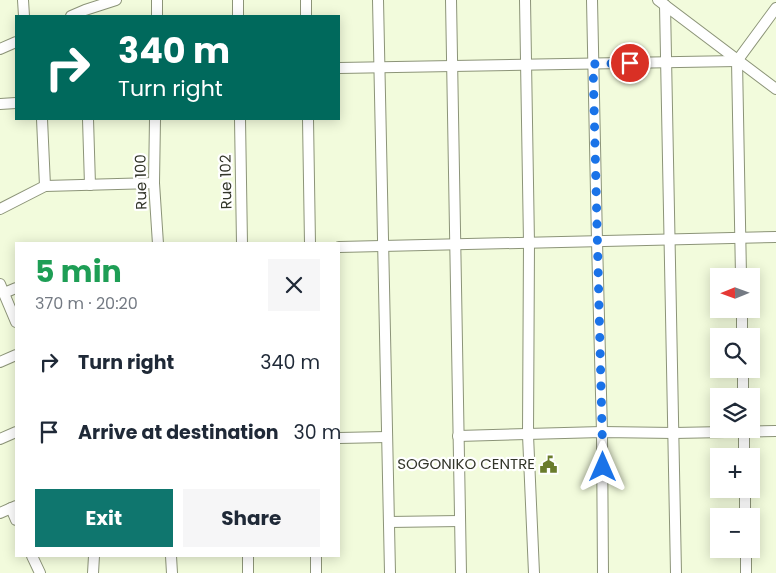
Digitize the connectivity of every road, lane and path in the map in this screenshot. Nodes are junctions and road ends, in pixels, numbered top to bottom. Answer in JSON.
{"nodes":[{"id":1,"x":24,"y":0,"type":"edge"},
{"id":2,"x":116,"y":0,"type":"edge"},
{"id":3,"x":157,"y":0,"type":"edge"},
{"id":4,"x":238,"y":0,"type":"edge"},
{"id":5,"x":306,"y":0,"type":"edge"},
{"id":6,"x":378,"y":0,"type":"edge"},
{"id":7,"x":451,"y":0,"type":"edge"},
{"id":8,"x":525,"y":0,"type":"edge"},
{"id":9,"x":592,"y":0,"type":"edge"},
{"id":10,"x":661,"y":3,"type":"edge"},
{"id":11,"x":776,"y":8,"type":"edge"},
{"id":12,"x":85,"y":9,"type":"edge"},
{"id":13,"x":24,"y":15,"type":"edge"},
{"id":14,"x":73,"y":15,"type":"edge"},
{"id":15,"x":157,"y":15,"type":"edge"},
{"id":16,"x":238,"y":15,"type":"edge"},
{"id":17,"x":306,"y":15,"type":"edge"},
{"id":18,"x":15,"y":42,"type":"edge"},
{"id":19,"x":0,"y":49,"type":"edge"},
{"id":20,"x":737,"y":61,"type":"junction"},
{"id":21,"x":666,"y":62,"type":"junction"},
{"id":22,"x":593,"y":64,"type":"junction"},
{"id":23,"x":526,"y":65,"type":"junction"},
{"id":24,"x":452,"y":66,"type":"junction"},
{"id":25,"x":379,"y":67,"type":"junction"},
{"id":26,"x":340,"y":68,"type":"edge"},
{"id":27,"x":776,"y":89,"type":"edge"},
{"id":28,"x":15,"y":103,"type":"edge"},
{"id":29,"x":0,"y":104,"type":"edge"},
{"id":30,"x":42,"y":120,"type":"edge"},
{"id":31,"x":88,"y":120,"type":"edge"},
{"id":32,"x":155,"y":120,"type":"edge"},
{"id":33,"x":240,"y":120,"type":"edge"},
{"id":34,"x":308,"y":120,"type":"edge"},
{"id":35,"x":154,"y":183,"type":"junction"},
{"id":36,"x":45,"y":186,"type":"junction"},
{"id":37,"x":90,"y":186,"type":"junction"},
{"id":38,"x":0,"y":209,"type":"edge"},
{"id":39,"x":776,"y":237,"type":"edge"},
{"id":40,"x":740,"y":238,"type":"junction"},
{"id":41,"x":670,"y":240,"type":"junction"},
{"id":42,"x":596,"y":241,"type":"junction"},
{"id":43,"x":158,"y":242,"type":"edge"},
{"id":44,"x":242,"y":242,"type":"edge"},
{"id":45,"x":310,"y":242,"type":"edge"},
{"id":46,"x":529,"y":243,"type":"junction"},
{"id":47,"x":455,"y":244,"type":"junction"},
{"id":48,"x":383,"y":246,"type":"junction"},
{"id":49,"x":340,"y":247,"type":"edge"},
{"id":50,"x":741,"y":268,"type":"edge"},
{"id":51,"x":2,"y":288,"type":"edge"},
{"id":52,"x":15,"y":288,"type":"edge"},
{"id":53,"x":15,"y":320,"type":"edge"},
{"id":54,"x":15,"y":355,"type":"edge"},
{"id":55,"x":0,"y":362,"type":"edge"},
{"id":56,"x":760,"y":430,"type":"edge"},
{"id":57,"x":710,"y":431,"type":"edge"},
{"id":58,"x":776,"y":431,"type":"edge"},
{"id":59,"x":15,"y":432,"type":"edge"},
{"id":60,"x":602,"y":432,"type":"junction"},
{"id":61,"x":674,"y":433,"type":"junction"},
{"id":62,"x":528,"y":435,"type":"junction"},
{"id":63,"x":458,"y":436,"type":"junction"},
{"id":64,"x":387,"y":437,"type":"junction"},
{"id":65,"x":340,"y":438,"type":"edge"},
{"id":66,"x":0,"y":439,"type":"edge"},
{"id":67,"x":14,"y":507,"type":"edge"},
{"id":68,"x":0,"y":512,"type":"edge"},
{"id":69,"x":460,"y":521,"type":"junction"},
{"id":70,"x":389,"y":522,"type":"junction"},
{"id":71,"x":32,"y":557,"type":"edge"},
{"id":72,"x":94,"y":557,"type":"edge"},
{"id":73,"x":171,"y":557,"type":"edge"},
{"id":74,"x":248,"y":557,"type":"edge"},
{"id":75,"x":316,"y":557,"type":"edge"},
{"id":76,"x":746,"y":558,"type":"edge"},
{"id":77,"x":40,"y":573,"type":"edge"},
{"id":78,"x":93,"y":573,"type":"edge"},
{"id":79,"x":172,"y":573,"type":"edge"},
{"id":80,"x":248,"y":573,"type":"edge"},
{"id":81,"x":316,"y":573,"type":"edge"},
{"id":82,"x":390,"y":573,"type":"edge"},
{"id":83,"x":461,"y":573,"type":"edge"},
{"id":84,"x":534,"y":573,"type":"edge"},
{"id":85,"x":603,"y":573,"type":"edge"},
{"id":86,"x":676,"y":573,"type":"edge"},
{"id":87,"x":746,"y":573,"type":"edge"}],
"edges":[{"from":1,"to":13,"type":"street"},
{"from":2,"to":12,"type":"street"},
{"from":3,"to":15,"type":"street"},
{"from":4,"to":16,"type":"street"},
{"from":5,"to":17,"type":"street"},
{"from":6,"to":25,"type":"street"},
{"from":7,"to":24,"type":"street"},
{"from":8,"to":23,"type":"street"},
{"from":9,"to":22,"type":"street"},
{"from":10,"to":20,"type":"street"},
{"from":10,"to":21,"type":"street"},
{"from":11,"to":20,"type":"street"},
{"from":12,"to":14,"type":"street"},
{"from":18,"to":19,"type":"street"},
{"from":20,"to":21,"type":"street"},
{"from":20,"to":27,"type":"street"},
{"from":20,"to":40,"type":"street"},
{"from":21,"to":22,"type":"street"},
{"from":21,"to":41,"type":"street"},
{"from":22,"to":23,"type":"street"},
{"from":22,"to":42,"type":"street"},
{"from":23,"to":24,"type":"street"},
{"from":23,"to":46,"type":"street"},
{"from":24,"to":25,"type":"street"},
{"from":24,"to":47,"type":"street"},
{"from":25,"to":26,"type":"street"},
{"from":25,"to":48,"type":"street"},
{"from":28,"to":29,"type":"street"},
{"from":30,"to":36,"type":"street"},
{"from":31,"to":37,"type":"street"},
{"from":32,"to":35,"type":"street","name":"Rue 100"},
{"from":33,"to":44,"type":"street","name":"Rue 102"},
{"from":34,"to":45,"type":"street"},
{"from":35,"to":37,"type":"street"},
{"from":35,"to":43,"type":"street","name":"Rue 100"},
{"from":36,"to":37,"type":"street"},
{"from":36,"to":38,"type":"street"},
{"from":39,"to":40,"type":"street"},
{"from":40,"to":41,"type":"street"},
{"from":40,"to":50,"type":"street"},
{"from":41,"to":42,"type":"street"},
{"from":41,"to":61,"type":"street"},
{"from":42,"to":46,"type":"street"},
{"from":42,"to":60,"type":"street"},
{"from":46,"to":47,"type":"street"},
{"from":46,"to":62,"type":"street"},
{"from":47,"to":48,"type":"street"},
{"from":47,"to":63,"type":"street"},
{"from":48,"to":49,"type":"street"},
{"from":48,"to":64,"type":"street"},
{"from":51,"to":52,"type":"street"},
{"from":51,"to":53,"type":"street"},
{"from":54,"to":55,"type":"street"},
{"from":56,"to":58,"type":"street"},
{"from":57,"to":61,"type":"street"},
{"from":59,"to":66,"type":"street"},
{"from":60,"to":61,"type":"street"},
{"from":60,"to":62,"type":"street"},
{"from":60,"to":85,"type":"street"},
{"from":61,"to":86,"type":"street"},
{"from":62,"to":63,"type":"street"},
{"from":62,"to":84,"type":"street"},
{"from":63,"to":69,"type":"street"},
{"from":64,"to":65,"type":"street"},
{"from":64,"to":70,"type":"street"},
{"from":67,"to":68,"type":"street"},
{"from":69,"to":70,"type":"street"},
{"from":69,"to":83,"type":"street"},
{"from":70,"to":82,"type":"street"},
{"from":71,"to":77,"type":"street"},
{"from":72,"to":78,"type":"street"},
{"from":73,"to":79,"type":"street"},
{"from":74,"to":80,"type":"street"},
{"from":75,"to":81,"type":"street"},
{"from":76,"to":87,"type":"street"}]}
